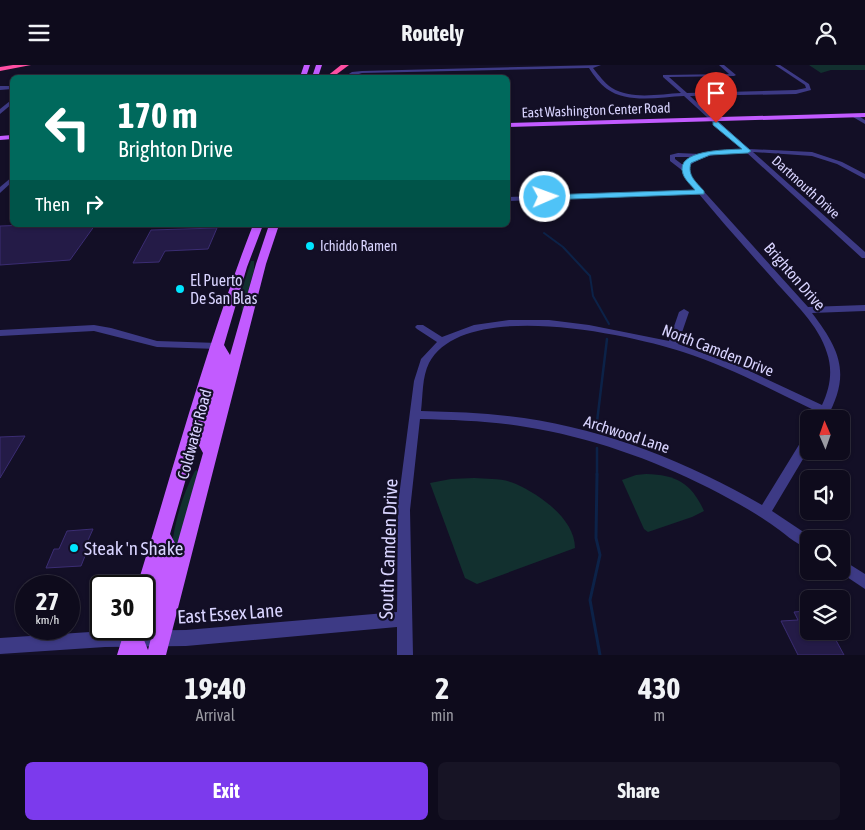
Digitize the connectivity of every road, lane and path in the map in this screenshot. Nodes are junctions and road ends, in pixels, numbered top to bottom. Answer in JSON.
{"nodes":[{"id":1,"x":28,"y":65,"type":"edge"},
{"id":2,"x":346,"y":65,"type":"edge"},
{"id":3,"x":599,"y":65,"type":"edge"},
{"id":4,"x":721,"y":65,"type":"edge"},
{"id":5,"x":777,"y":65,"type":"edge"},
{"id":6,"x":590,"y":67,"type":"junction"},
{"id":7,"x":0,"y":69,"type":"edge"},
{"id":8,"x":332,"y":75,"type":"edge"},
{"id":9,"x":350,"y":75,"type":"edge"},
{"id":10,"x":686,"y":95,"type":"junction"},
{"id":11,"x":855,"y":115,"type":"junction"},
{"id":12,"x":865,"y":115,"type":"edge"},
{"id":13,"x":711,"y":119,"type":"junction"},
{"id":14,"x":865,"y":122,"type":"edge"},
{"id":15,"x":510,"y":125,"type":"edge"},
{"id":16,"x":748,"y":151,"type":"junction"},
{"id":17,"x":701,"y":155,"type":"junction"},
{"id":18,"x":685,"y":169,"type":"junction"},
{"id":19,"x":865,"y":177,"type":"edge"},
{"id":20,"x":10,"y":181,"type":"edge"},
{"id":21,"x":0,"y":191,"type":"edge"},
{"id":22,"x":701,"y":192,"type":"junction"},
{"id":23,"x":510,"y":199,"type":"edge"},
{"id":24,"x":257,"y":227,"type":"edge"},
{"id":25,"x":267,"y":227,"type":"edge"},
{"id":26,"x":273,"y":227,"type":"edge"},
{"id":27,"x":270,"y":237,"type":"junction"},
{"id":28,"x":865,"y":256,"type":"edge"},
{"id":29,"x":233,"y":295,"type":"junction"},
{"id":30,"x":865,"y":308,"type":"edge"},
{"id":31,"x":804,"y":310,"type":"junction"},
{"id":32,"x":684,"y":312,"type":"dead end"},
{"id":33,"x":420,"y":327,"type":"dead end"},
{"id":34,"x":0,"y":333,"type":"edge"},
{"id":35,"x":442,"y":341,"type":"junction"},
{"id":36,"x":239,"y":345,"type":"junction"},
{"id":37,"x":218,"y":346,"type":"junction"},
{"id":38,"x":672,"y":346,"type":"junction"},
{"id":39,"x":202,"y":403,"type":"junction"},
{"id":40,"x":814,"y":410,"type":"edge"},
{"id":41,"x":826,"y":410,"type":"edge"},
{"id":42,"x":416,"y":415,"type":"junction"},
{"id":43,"x":219,"y":419,"type":"junction"},
{"id":44,"x":210,"y":453,"type":"junction"},
{"id":45,"x":800,"y":453,"type":"edge"},
{"id":46,"x":764,"y":513,"type":"junction"},
{"id":47,"x":161,"y":534,"type":"junction"},
{"id":48,"x":800,"y":537,"type":"edge"},
{"id":49,"x":850,"y":571,"type":"edge"},
{"id":50,"x":149,"y":575,"type":"edge"},
{"id":51,"x":865,"y":582,"type":"edge"},
{"id":52,"x":404,"y":619,"type":"junction"},
{"id":53,"x":133,"y":644,"type":"edge"},
{"id":54,"x":0,"y":646,"type":"edge"},
{"id":55,"x":158,"y":646,"type":"edge"},
{"id":56,"x":405,"y":655,"type":"edge"}],
"edges":[{"from":1,"to":7,"type":"highway"},
{"from":2,"to":8,"type":"highway"},
{"from":3,"to":6,"type":"street"},
{"from":4,"to":10,"type":"street","name":"Dartmouth Drive"},
{"from":5,"to":10,"type":"street"},
{"from":6,"to":9,"type":"street"},
{"from":6,"to":10,"type":"street"},
{"from":10,"to":13,"type":"street","name":"Dartmouth Drive"},
{"from":11,"to":12,"type":"main road","name":"East Washington Center Road"},
{"from":11,"to":13,"type":"main road","name":"East Washington Center Road"},
{"from":11,"to":14,"type":"street"},
{"from":13,"to":15,"type":"main road","name":"East Washington Center Road"},
{"from":13,"to":16,"type":"street","name":"Dartmouth Drive"},
{"from":16,"to":17,"type":"street","name":"Brighton Drive"},
{"from":16,"to":19,"type":"street","name":"Brighton Drive"},
{"from":16,"to":28,"type":"street","name":"Dartmouth Drive"},
{"from":17,"to":18,"type":"street"},
{"from":17,"to":18,"type":"street","name":"Brighton Drive"},
{"from":18,"to":22,"type":"street","name":"Brighton Drive"},
{"from":20,"to":21,"type":"street"},
{"from":22,"to":23,"type":"street"},
{"from":22,"to":31,"type":"street","name":"Brighton Drive"},
{"from":24,"to":29,"type":"main road","name":"Coldwater Road"},
{"from":25,"to":27,"type":"main road"},
{"from":26,"to":27,"type":"main road","name":"Coldwater Road"},
{"from":27,"to":36,"type":"main road","name":"Coldwater Road"},
{"from":29,"to":36,"type":"main road"},
{"from":29,"to":37,"type":"main road","name":"Coldwater Road"},
{"from":30,"to":31,"type":"street"},
{"from":31,"to":41,"type":"street","name":"Brighton Drive"},
{"from":32,"to":38,"type":"street"},
{"from":33,"to":35,"type":"street"},
{"from":34,"to":37,"type":"street"},
{"from":35,"to":38,"type":"street","name":"North Camden Drive"},
{"from":35,"to":42,"type":"street","name":"North Camden Drive"},
{"from":36,"to":43,"type":"main road","name":"Coldwater Road"},
{"from":37,"to":39,"type":"main road","name":"Coldwater Road"},
{"from":37,"to":43,"type":"main road"},
{"from":38,"to":40,"type":"street","name":"North Camden Drive"},
{"from":39,"to":44,"type":"main road"},
{"from":39,"to":47,"type":"main road","name":"Coldwater Road"},
{"from":42,"to":46,"type":"street","name":"Archwood Lane"},
{"from":42,"to":52,"type":"street","name":"South Camden Drive"},
{"from":43,"to":44,"type":"main road","name":"Coldwater Road"},
{"from":44,"to":55,"type":"main road","name":"Coldwater Road"},
{"from":45,"to":46,"type":"street"},
{"from":46,"to":48,"type":"street","name":"Archwood Lane"},
{"from":47,"to":50,"type":"main road","name":"Coldwater Road"},
{"from":47,"to":55,"type":"main road"},
{"from":49,"to":51,"type":"street"},
{"from":52,"to":55,"type":"street","name":"East Essex Lane"},
{"from":52,"to":56,"type":"street","name":"South Camden Drive"},
{"from":53,"to":54,"type":"street","name":"East Essex Lane"},
{"from":53,"to":55,"type":"street","name":"East Essex Lane"}]}
